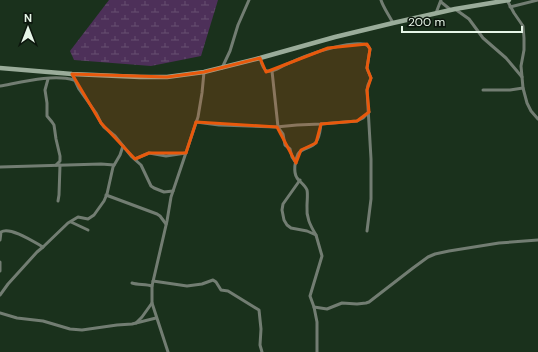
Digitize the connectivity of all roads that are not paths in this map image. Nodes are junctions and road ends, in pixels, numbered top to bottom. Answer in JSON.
{"nodes":[{"id":1,"x":249,"y":0,"type":"edge"},
{"id":2,"x":381,"y":0,"type":"edge"},
{"id":3,"x":508,"y":0,"type":"edge"},
{"id":4,"x":538,"y":0,"type":"edge"},
{"id":5,"x":441,"y":1,"type":"edge"},
{"id":6,"x":510,"y":7,"type":"junction"},
{"id":7,"x":453,"y":10,"type":"junction"},
{"id":8,"x":436,"y":14,"type":"junction"},
{"id":9,"x":393,"y":23,"type":"junction"},
{"id":10,"x":260,"y":58,"type":"junction"},
{"id":11,"x":0,"y":68,"type":"edge"},
{"id":12,"x":222,"y":68,"type":"junction"},
{"id":13,"x":272,"y":71,"type":"junction"},
{"id":14,"x":204,"y":72,"type":"junction"},
{"id":15,"x":72,"y":74,"type":"junction"},
{"id":16,"x":522,"y":77,"type":"junction"},
{"id":17,"x":48,"y":79,"type":"junction"},
{"id":18,"x":74,"y":80,"type":"junction"},
{"id":19,"x":0,"y":86,"type":"edge"},
{"id":20,"x":523,"y":88,"type":"junction"},
{"id":21,"x":484,"y":90,"type":"dead end"},
{"id":22,"x":369,"y":112,"type":"junction"},
{"id":23,"x":538,"y":119,"type":"edge"},
{"id":24,"x":196,"y":122,"type":"junction"},
{"id":25,"x":320,"y":124,"type":"junction"},
{"id":26,"x":278,"y":127,"type":"junction"},
{"id":27,"x":123,"y":146,"type":"junction"},
{"id":28,"x":186,"y":153,"type":"junction"},
{"id":29,"x":135,"y":158,"type":"junction"},
{"id":30,"x":296,"y":163,"type":"junction"},
{"id":31,"x":56,"y":165,"type":"junction"},
{"id":32,"x":60,"y":165,"type":"junction"},
{"id":33,"x":114,"y":165,"type":"junction"},
{"id":34,"x":0,"y":167,"type":"edge"},
{"id":35,"x":300,"y":180,"type":"junction"},
{"id":36,"x":173,"y":191,"type":"junction"},
{"id":37,"x":106,"y":195,"type":"junction"},
{"id":38,"x":58,"y":201,"type":"dead end"},
{"id":39,"x":71,"y":222,"type":"junction"},
{"id":40,"x":166,"y":224,"type":"junction"},
{"id":41,"x":88,"y":230,"type":"dead end"},
{"id":42,"x":367,"y":231,"type":"dead end"},
{"id":43,"x":0,"y":232,"type":"edge"},
{"id":44,"x":316,"y":235,"type":"junction"},
{"id":45,"x":0,"y":240,"type":"edge"},
{"id":46,"x":538,"y":240,"type":"edge"},
{"id":47,"x":44,"y":247,"type":"junction"},
{"id":48,"x":0,"y":262,"type":"edge"},
{"id":49,"x":0,"y":271,"type":"edge"},
{"id":50,"x":153,"y":281,"type":"junction"},
{"id":51,"x":132,"y":283,"type":"dead end"},
{"id":52,"x":152,"y":286,"type":"junction"},
{"id":53,"x":0,"y":296,"type":"edge"},
{"id":54,"x":152,"y":303,"type":"junction"},
{"id":55,"x":314,"y":307,"type":"junction"},
{"id":56,"x":0,"y":313,"type":"edge"},
{"id":57,"x":156,"y":318,"type":"junction"},
{"id":58,"x":136,"y":323,"type":"junction"},
{"id":59,"x":168,"y":352,"type":"edge"},
{"id":60,"x":262,"y":352,"type":"edge"},
{"id":61,"x":317,"y":352,"type":"edge"}],
"edges":[{"from":1,"to":12,"type":"street"},
{"from":2,"to":9,"type":"street"},
{"from":3,"to":6,"type":"street"},
{"from":3,"to":7,"type":"main road"},
{"from":4,"to":6,"type":"street"},
{"from":5,"to":7,"type":"street"},
{"from":5,"to":8,"type":"street"},
{"from":6,"to":16,"type":"street"},
{"from":7,"to":8,"type":"main road"},
{"from":7,"to":16,"type":"street"},
{"from":8,"to":9,"type":"main road"},
{"from":9,"to":10,"type":"main road"},
{"from":10,"to":12,"type":"main road"},
{"from":10,"to":13,"type":"street"},
{"from":11,"to":15,"type":"main road"},
{"from":12,"to":14,"type":"main road"},
{"from":13,"to":22,"type":"street"},
{"from":13,"to":26,"type":"street"},
{"from":14,"to":15,"type":"main road"},
{"from":14,"to":24,"type":"street"},
{"from":15,"to":18,"type":"street"},
{"from":16,"to":20,"type":"street"},
{"from":17,"to":18,"type":"street"},
{"from":17,"to":19,"type":"street"},
{"from":17,"to":31,"type":"street"},
{"from":18,"to":27,"type":"street"},
{"from":20,"to":21,"type":"street"},
{"from":20,"to":23,"type":"street"},
{"from":22,"to":25,"type":"street"},
{"from":22,"to":42,"type":"street"},
{"from":24,"to":26,"type":"street"},
{"from":24,"to":28,"type":"street"},
{"from":25,"to":26,"type":"street"},
{"from":25,"to":30,"type":"street"},
{"from":26,"to":30,"type":"street"},
{"from":27,"to":29,"type":"street"},
{"from":27,"to":33,"type":"street"},
{"from":28,"to":29,"type":"street"},
{"from":28,"to":36,"type":"street"},
{"from":29,"to":36,"type":"street"},
{"from":30,"to":35,"type":"street"},
{"from":31,"to":32,"type":"street"},
{"from":31,"to":34,"type":"street"},
{"from":32,"to":33,"type":"street"},
{"from":32,"to":38,"type":"street"},
{"from":33,"to":37,"type":"street"},
{"from":35,"to":44,"type":"street"},
{"from":35,"to":44,"type":"street"},
{"from":36,"to":40,"type":"street"},
{"from":37,"to":39,"type":"street"},
{"from":37,"to":40,"type":"street"},
{"from":39,"to":41,"type":"street"},
{"from":39,"to":47,"type":"street"},
{"from":40,"to":50,"type":"street"},
{"from":43,"to":45,"type":"street"},
{"from":43,"to":47,"type":"street"},
{"from":44,"to":55,"type":"street"},
{"from":46,"to":55,"type":"street"},
{"from":47,"to":53,"type":"street"},
{"from":48,"to":49,"type":"street"},
{"from":50,"to":52,"type":"street"},
{"from":50,"to":60,"type":"street"},
{"from":51,"to":52,"type":"street"},
{"from":52,"to":54,"type":"street"},
{"from":54,"to":57,"type":"street"},
{"from":54,"to":58,"type":"street"},
{"from":55,"to":61,"type":"street"},
{"from":56,"to":58,"type":"street"},
{"from":57,"to":58,"type":"street"},
{"from":57,"to":59,"type":"street"}]}
